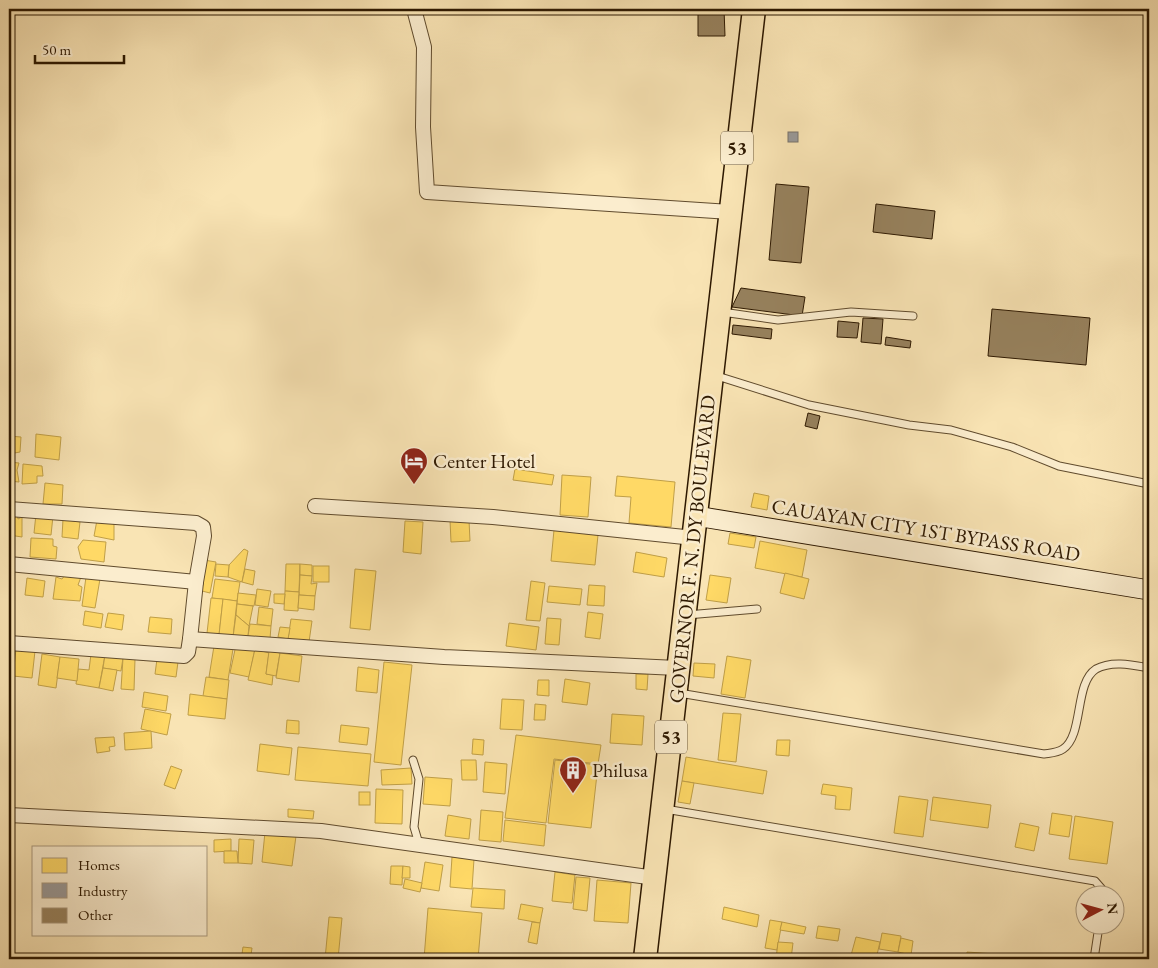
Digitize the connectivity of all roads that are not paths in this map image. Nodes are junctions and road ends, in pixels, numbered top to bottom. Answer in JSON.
{"nodes":[{"id":1,"x":414,"y":9,"type":"edge"},
{"id":2,"x":754,"y":9,"type":"edge"},
{"id":3,"x":730,"y":212,"type":"junction"},
{"id":4,"x":719,"y":311,"type":"junction"},
{"id":5,"x":913,"y":316,"type":"dead end"},
{"id":6,"x":712,"y":374,"type":"junction"},
{"id":7,"x":1149,"y":484,"type":"edge"},
{"id":8,"x":315,"y":506,"type":"dead end"},
{"id":9,"x":9,"y":509,"type":"edge"},
{"id":10,"x":696,"y":516,"type":"junction"},
{"id":11,"x":694,"y":538,"type":"junction"},
{"id":12,"x":9,"y":564,"type":"edge"},
{"id":13,"x":196,"y":582,"type":"junction"},
{"id":14,"x":1149,"y":590,"type":"edge"},
{"id":15,"x":757,"y":610,"type":"dead end"},
{"id":16,"x":684,"y":615,"type":"junction"},
{"id":17,"x":190,"y":639,"type":"junction"},
{"id":18,"x":9,"y":643,"type":"edge"},
{"id":19,"x":677,"y":668,"type":"junction"},
{"id":20,"x":1149,"y":668,"type":"edge"},
{"id":21,"x":677,"y":693,"type":"junction"},
{"id":22,"x":413,"y":760,"type":"dead end"},
{"id":23,"x":662,"y":809,"type":"junction"},
{"id":24,"x":9,"y":815,"type":"edge"},
{"id":25,"x":419,"y":844,"type":"junction"},
{"id":26,"x":655,"y":878,"type":"junction"},
{"id":27,"x":1099,"y":886,"type":"edge"},
{"id":28,"x":1098,"y":936,"type":"edge"},
{"id":29,"x":645,"y":959,"type":"edge"},
{"id":30,"x":1094,"y":959,"type":"edge"}],
"edges":[{"from":1,"to":3,"type":"street"},
{"from":2,"to":3,"type":"highway","number":"53"},
{"from":3,"to":4,"type":"highway","name":"GOVERNOR F. N. DY BOULEVARD","number":"53"},
{"from":4,"to":5,"type":"lane"},
{"from":4,"to":6,"type":"highway","name":"GOVERNOR F. N. DY BOULEVARD","number":"53"},
{"from":6,"to":7,"type":"lane"},
{"from":6,"to":10,"type":"highway","name":"GOVERNOR F. N. DY BOULEVARD","number":"53"},
{"from":8,"to":11,"type":"street"},
{"from":9,"to":13,"type":"street"},
{"from":10,"to":11,"type":"highway","name":"GOVERNOR F. N. DY BOULEVARD","number":"53"},
{"from":10,"to":14,"type":"main road","name":"CAUAYAN CITY 1ST BYPASS ROAD"},
{"from":11,"to":16,"type":"highway","name":"GOVERNOR F. N. DY BOULEVARD","number":"53"},
{"from":12,"to":13,"type":"street"},
{"from":13,"to":17,"type":"street"},
{"from":15,"to":16,"type":"lane"},
{"from":16,"to":19,"type":"highway","name":"GOVERNOR F. N. DY BOULEVARD","number":"53"},
{"from":17,"to":18,"type":"street"},
{"from":17,"to":19,"type":"street"},
{"from":19,"to":21,"type":"highway","name":"GOVERNOR F. N. DY BOULEVARD","number":"53"},
{"from":20,"to":21,"type":"lane"},
{"from":21,"to":23,"type":"highway","name":"GOVERNOR F. N. DY BOULEVARD","number":"53"},
{"from":22,"to":25,"type":"lane"},
{"from":23,"to":26,"type":"highway","name":"GOVERNOR F. N. DY BOULEVARD","number":"53"},
{"from":23,"to":27,"type":"lane"},
{"from":24,"to":25,"type":"street"},
{"from":25,"to":26,"type":"street"},
{"from":26,"to":29,"type":"highway","name":"GOVERNOR F. N. DY BOULEVARD","number":"53"},
{"from":28,"to":30,"type":"lane"}]}
